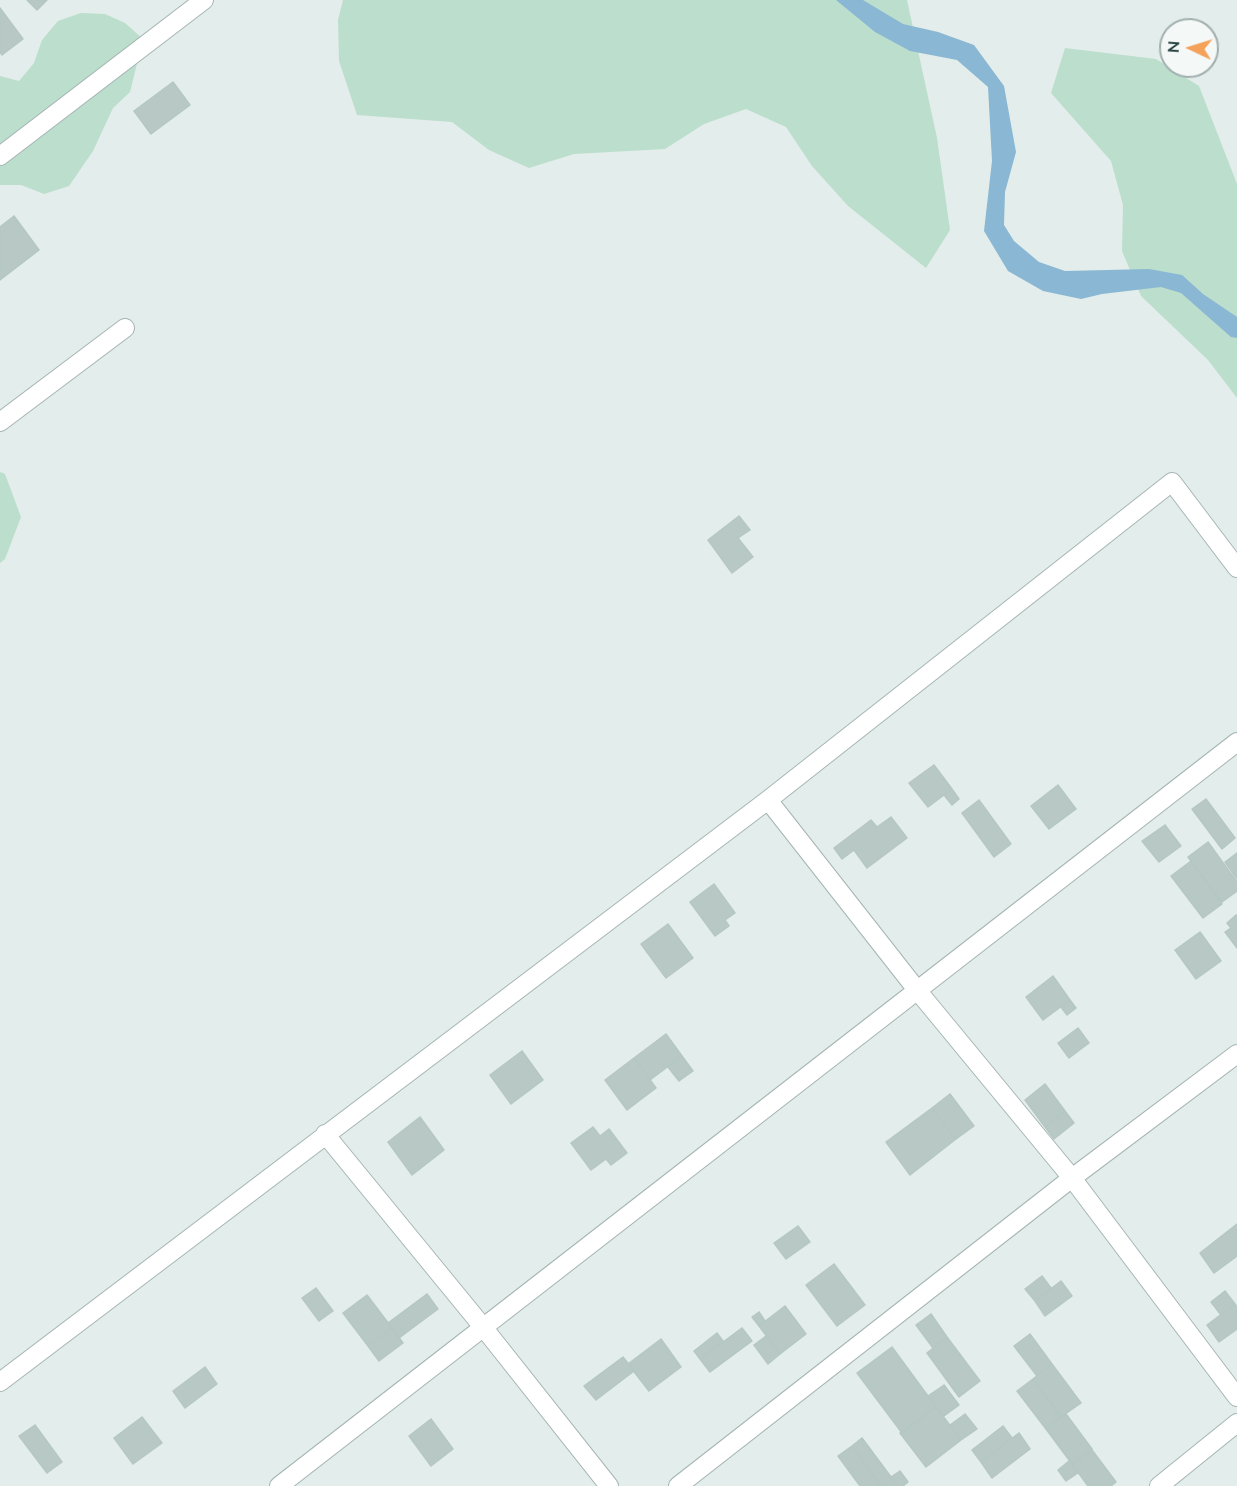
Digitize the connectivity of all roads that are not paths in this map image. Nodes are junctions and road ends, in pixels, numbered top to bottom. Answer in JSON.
{"nodes":[{"id":1,"x":204,"y":0,"type":"edge"},
{"id":2,"x":0,"y":156,"type":"edge"},
{"id":3,"x":125,"y":328,"type":"dead end"},
{"id":4,"x":0,"y":422,"type":"edge"},
{"id":5,"x":1237,"y":568,"type":"edge"},
{"id":6,"x":1237,"y":742,"type":"edge"},
{"id":7,"x":768,"y":800,"type":"junction"},
{"id":8,"x":917,"y":990,"type":"junction"},
{"id":9,"x":1237,"y":1054,"type":"edge"},
{"id":10,"x":325,"y":1134,"type":"junction"},
{"id":11,"x":1072,"y":1178,"type":"junction"},
{"id":12,"x":483,"y":1327,"type":"junction"},
{"id":13,"x":0,"y":1382,"type":"edge"},
{"id":14,"x":1237,"y":1397,"type":"edge"},
{"id":15,"x":1237,"y":1423,"type":"edge"},
{"id":16,"x":279,"y":1486,"type":"edge"},
{"id":17,"x":609,"y":1486,"type":"edge"},
{"id":18,"x":678,"y":1486,"type":"edge"},
{"id":19,"x":1159,"y":1486,"type":"edge"}],
"edges":[{"from":1,"to":2,"type":"street"},
{"from":3,"to":4,"type":"street"},
{"from":5,"to":7,"type":"street"},
{"from":6,"to":8,"type":"street"},
{"from":7,"to":8,"type":"street"},
{"from":7,"to":10,"type":"street"},
{"from":8,"to":11,"type":"street"},
{"from":8,"to":12,"type":"street"},
{"from":9,"to":11,"type":"street"},
{"from":10,"to":12,"type":"street"},
{"from":10,"to":13,"type":"street"},
{"from":11,"to":14,"type":"street"},
{"from":11,"to":18,"type":"street"},
{"from":12,"to":16,"type":"street"},
{"from":12,"to":17,"type":"street"},
{"from":15,"to":19,"type":"street"}]}
